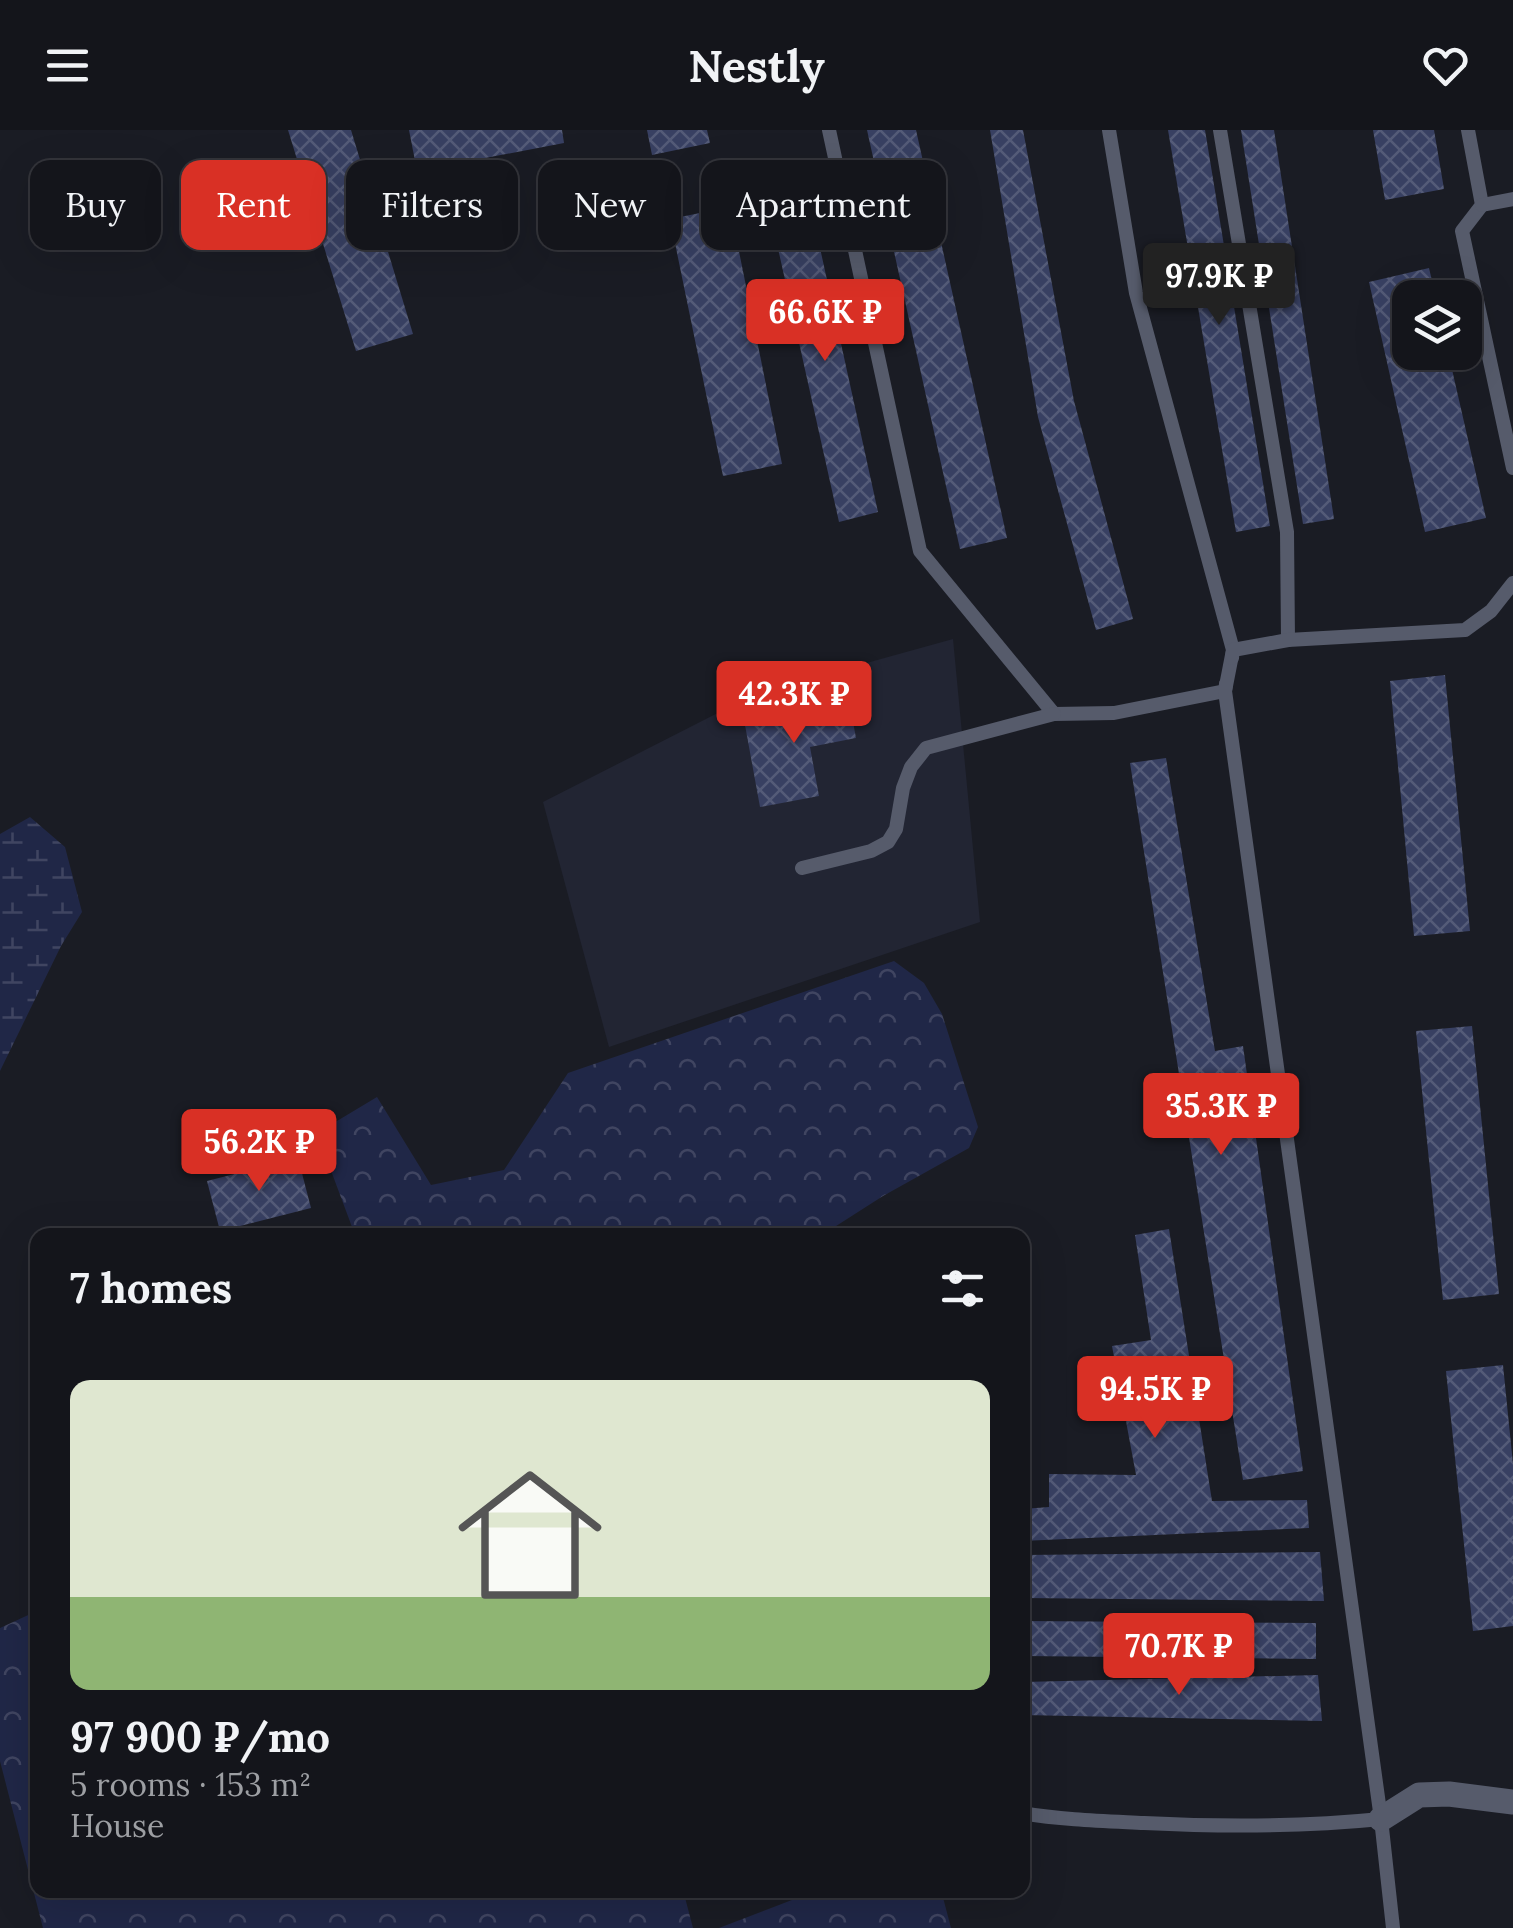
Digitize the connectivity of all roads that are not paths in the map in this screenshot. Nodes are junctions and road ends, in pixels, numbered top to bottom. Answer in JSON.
{"nodes":[{"id":1,"x":829,"y":130,"type":"edge"},
{"id":2,"x":1109,"y":130,"type":"edge"},
{"id":3,"x":1220,"y":130,"type":"edge"},
{"id":4,"x":1468,"y":130,"type":"edge"},
{"id":5,"x":1513,"y":199,"type":"edge"},
{"id":6,"x":1482,"y":205,"type":"junction"},
{"id":7,"x":1513,"y":468,"type":"edge"},
{"id":8,"x":1513,"y":583,"type":"edge"},
{"id":9,"x":1288,"y":640,"type":"junction"},
{"id":10,"x":1234,"y":650,"type":"junction"},
{"id":11,"x":1225,"y":691,"type":"junction"},
{"id":12,"x":1054,"y":714,"type":"junction"},
{"id":13,"x":802,"y":868,"type":"dead end"},
{"id":14,"x":1513,"y":1802,"type":"edge"},
{"id":15,"x":1030,"y":1814,"type":"edge"},
{"id":16,"x":1382,"y":1820,"type":"junction"},
{"id":17,"x":1394,"y":1928,"type":"edge"}],
"edges":[{"from":1,"to":12,"type":"lane"},
{"from":2,"to":10,"type":"lane"},
{"from":3,"to":9,"type":"lane"},
{"from":4,"to":6,"type":"lane"},
{"from":5,"to":6,"type":"lane"},
{"from":6,"to":7,"type":"lane"},
{"from":8,"to":9,"type":"lane"},
{"from":9,"to":10,"type":"lane"},
{"from":10,"to":11,"type":"lane"},
{"from":11,"to":12,"type":"lane"},
{"from":11,"to":16,"type":"lane"},
{"from":12,"to":13,"type":"lane"},
{"from":14,"to":16,"type":"street"},
{"from":15,"to":16,"type":"lane"},
{"from":16,"to":17,"type":"lane"}]}
